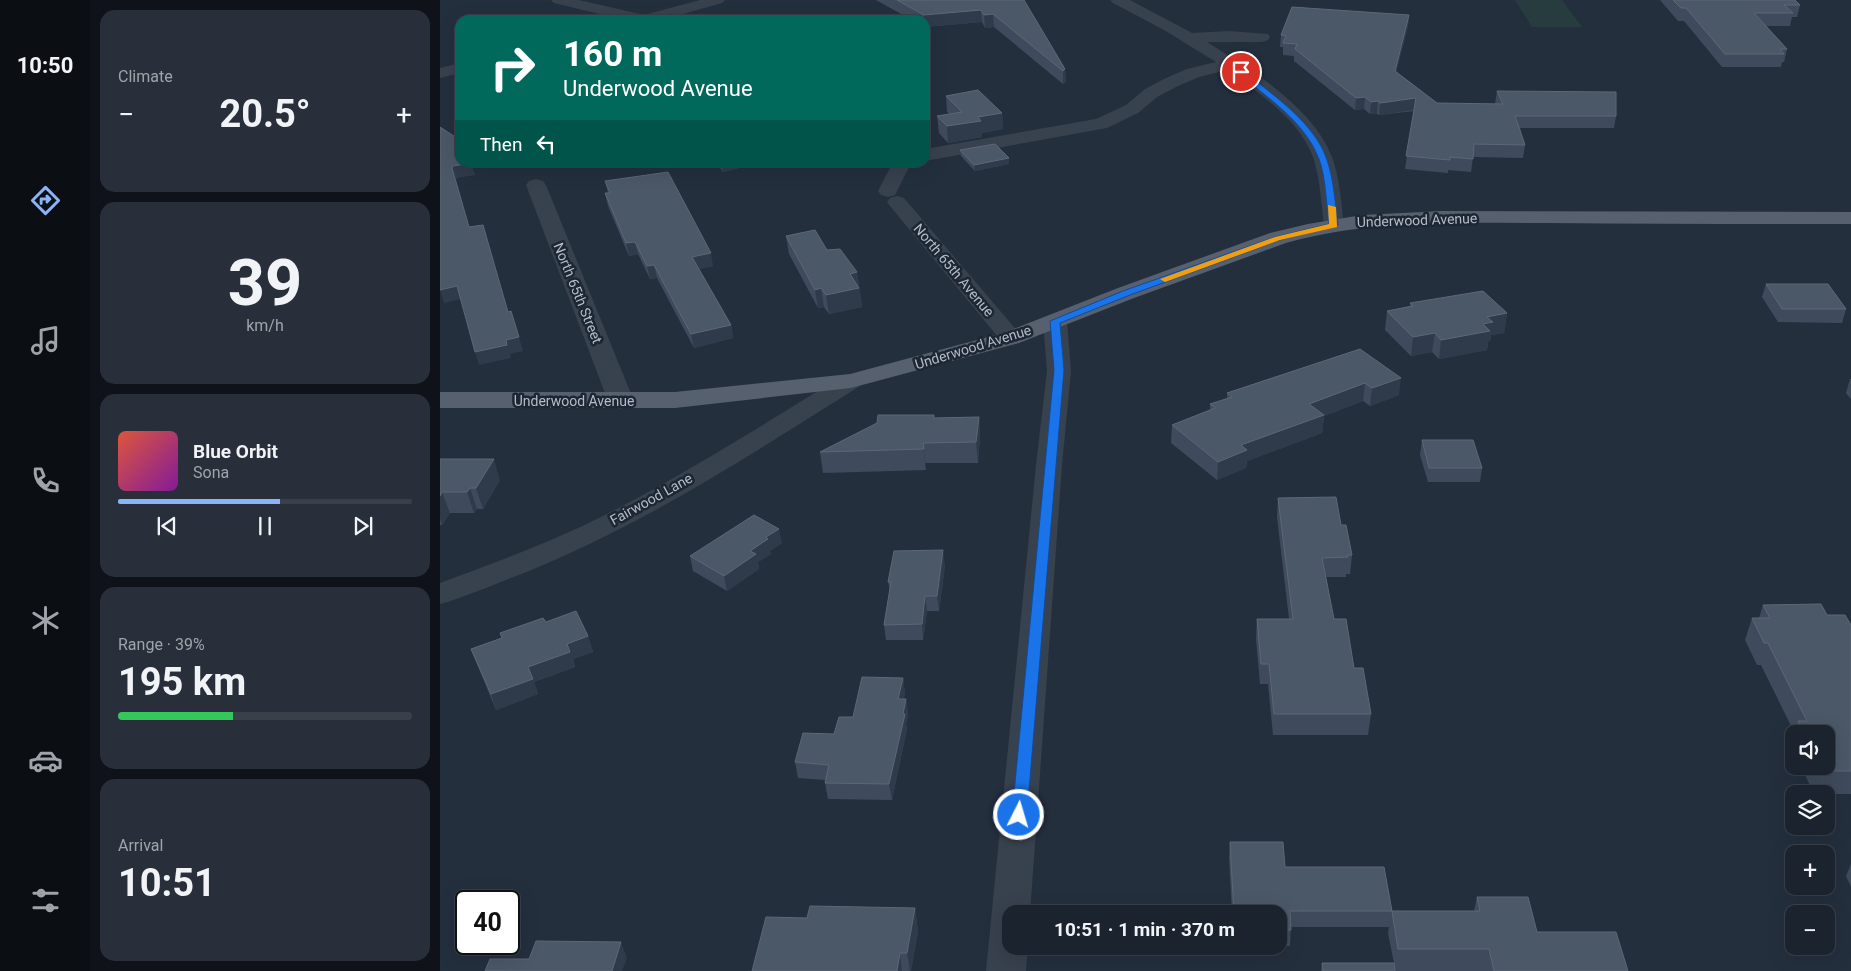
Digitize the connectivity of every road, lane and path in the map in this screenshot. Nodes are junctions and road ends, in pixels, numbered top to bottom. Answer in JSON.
{"nodes":[{"id":1,"x":559,"y":0,"type":"edge"},
{"id":2,"x":717,"y":0,"type":"edge"},
{"id":3,"x":1118,"y":0,"type":"edge"},
{"id":4,"x":623,"y":15,"type":"edge"},
{"id":5,"x":662,"y":15,"type":"edge"},
{"id":6,"x":1262,"y":37,"type":"dead end"},
{"id":7,"x":1189,"y":38,"type":"junction"},
{"id":8,"x":1229,"y":64,"type":"junction"},
{"id":9,"x":455,"y":69,"type":"edge"},
{"id":10,"x":440,"y":73,"type":"edge"},
{"id":11,"x":930,"y":154,"type":"edge"},
{"id":12,"x":900,"y":167,"type":"edge"},
{"id":13,"x":536,"y":185,"type":"dead end"},
{"id":14,"x":1851,"y":218,"type":"edge"},
{"id":15,"x":1334,"y":225,"type":"junction"},
{"id":16,"x":1055,"y":321,"type":"junction"},
{"id":17,"x":1011,"y":338,"type":"junction"},
{"id":18,"x":851,"y":380,"type":"junction"},
{"id":19,"x":440,"y":400,"type":"edge"},
{"id":20,"x":621,"y":401,"type":"junction"},
{"id":21,"x":440,"y":594,"type":"edge"},
{"id":22,"x":1006,"y":971,"type":"edge"}],
"edges":[{"from":1,"to":4,"type":"street"},
{"from":2,"to":5,"type":"street"},
{"from":3,"to":7,"type":"street"},
{"from":6,"to":7,"type":"street"},
{"from":7,"to":8,"type":"street"},
{"from":8,"to":11,"type":"street"},
{"from":8,"to":15,"type":"street"},
{"from":9,"to":10,"type":"street"},
{"from":12,"to":17,"type":"street","name":"North 65th Avenue"},
{"from":13,"to":20,"type":"street","name":"North 65th Street"},
{"from":14,"to":15,"type":"main road","name":"Underwood Avenue"},
{"from":15,"to":16,"type":"main road","name":"Underwood Avenue"},
{"from":16,"to":17,"type":"main road","name":"Underwood Avenue"},
{"from":16,"to":22,"type":"street"},
{"from":17,"to":18,"type":"main road","name":"Underwood Avenue"},
{"from":18,"to":20,"type":"main road","name":"Underwood Avenue"},
{"from":18,"to":21,"type":"street","name":"Fairwood Lane"},
{"from":19,"to":20,"type":"main road","name":"Underwood Avenue"}]}
